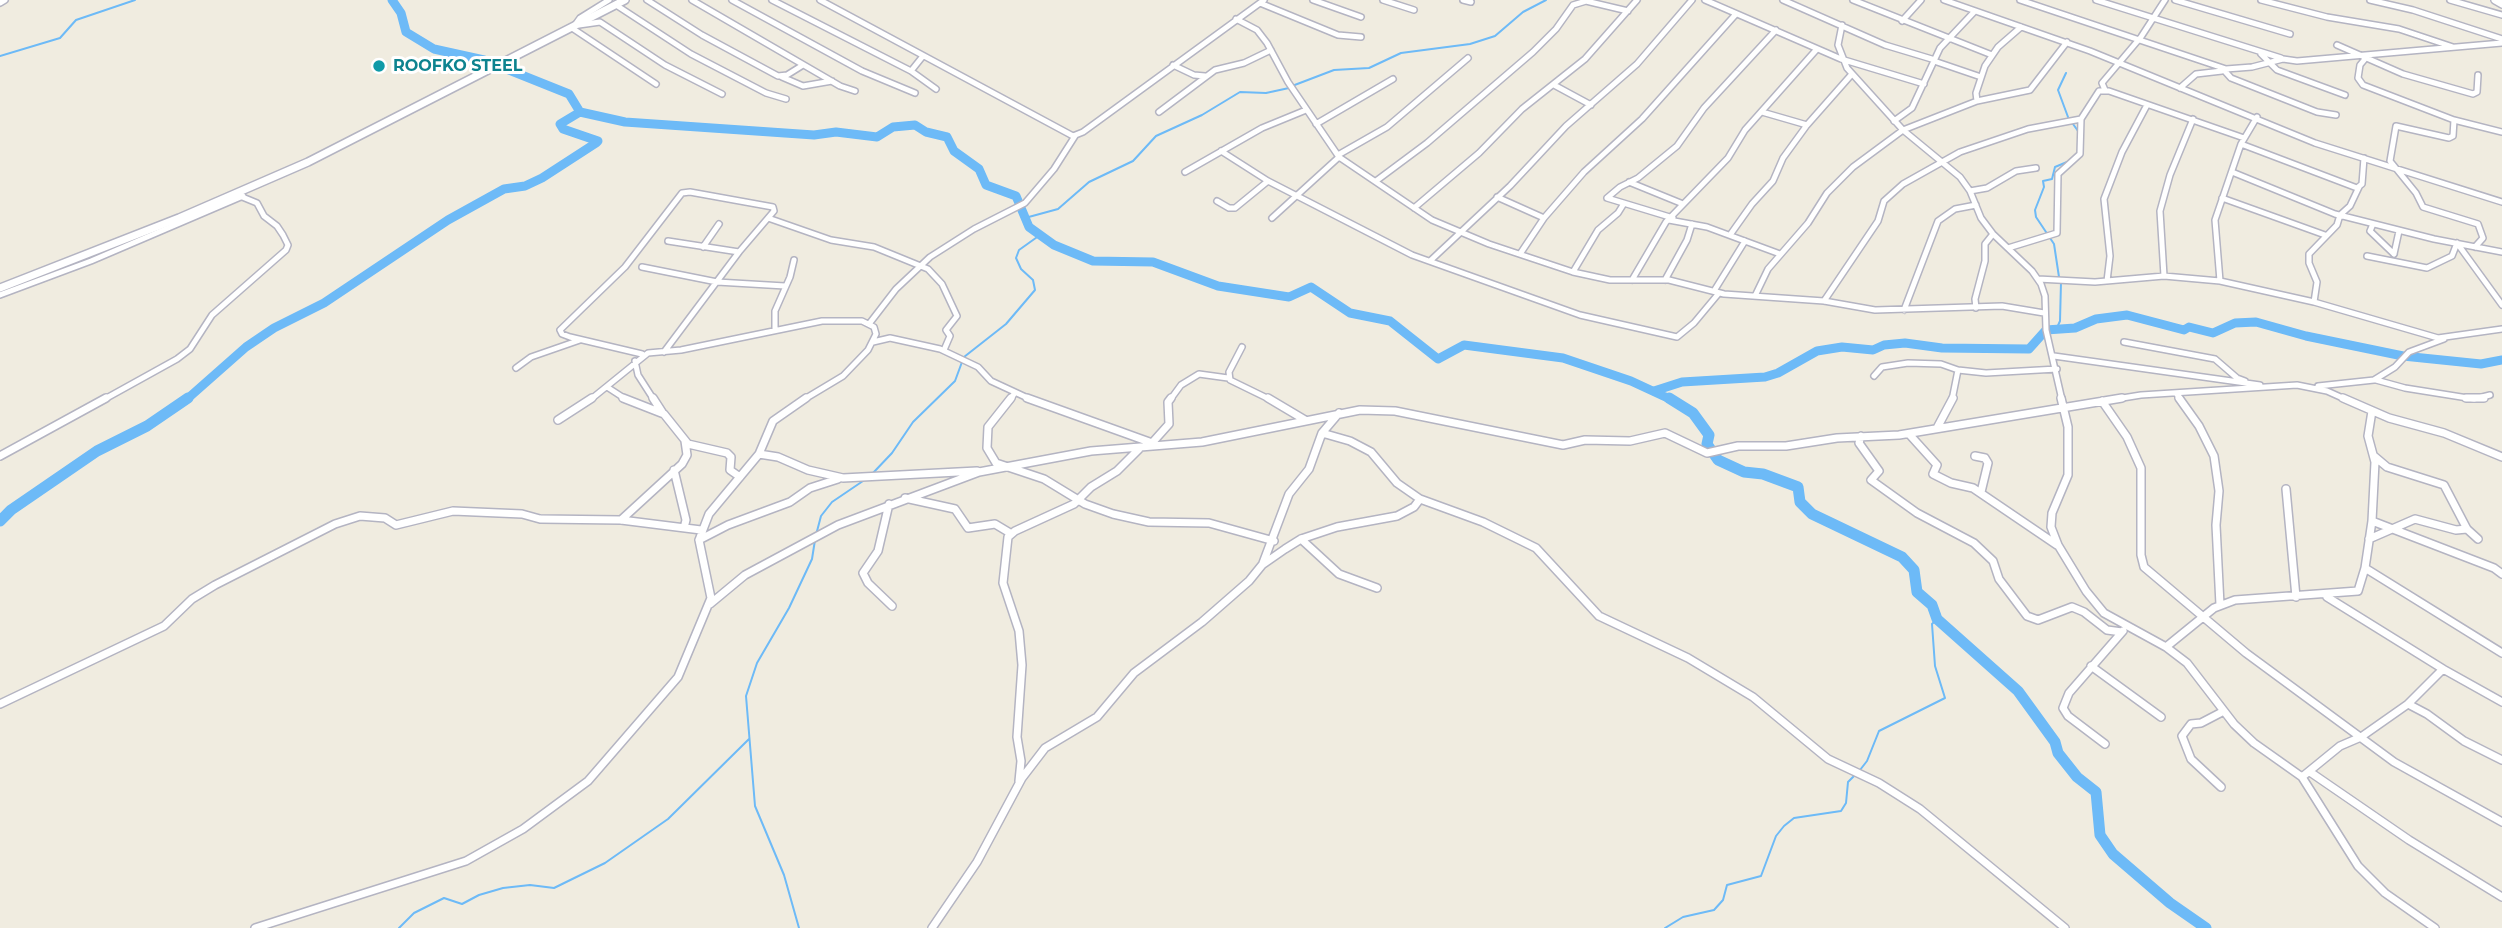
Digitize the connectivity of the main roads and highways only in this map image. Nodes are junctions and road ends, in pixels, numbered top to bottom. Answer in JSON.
{"nodes":[{"id":1,"x":625,"y":0,"type":"edge"},
{"id":2,"x":2494,"y":0,"type":"edge"},
{"id":3,"x":2502,"y":4,"type":"edge"},
{"id":4,"x":0,"y":288,"type":"edge"}],
"edges":[{"from":1,"to":4,"type":"main road"},
{"from":2,"to":3,"type":"main road"}]}
